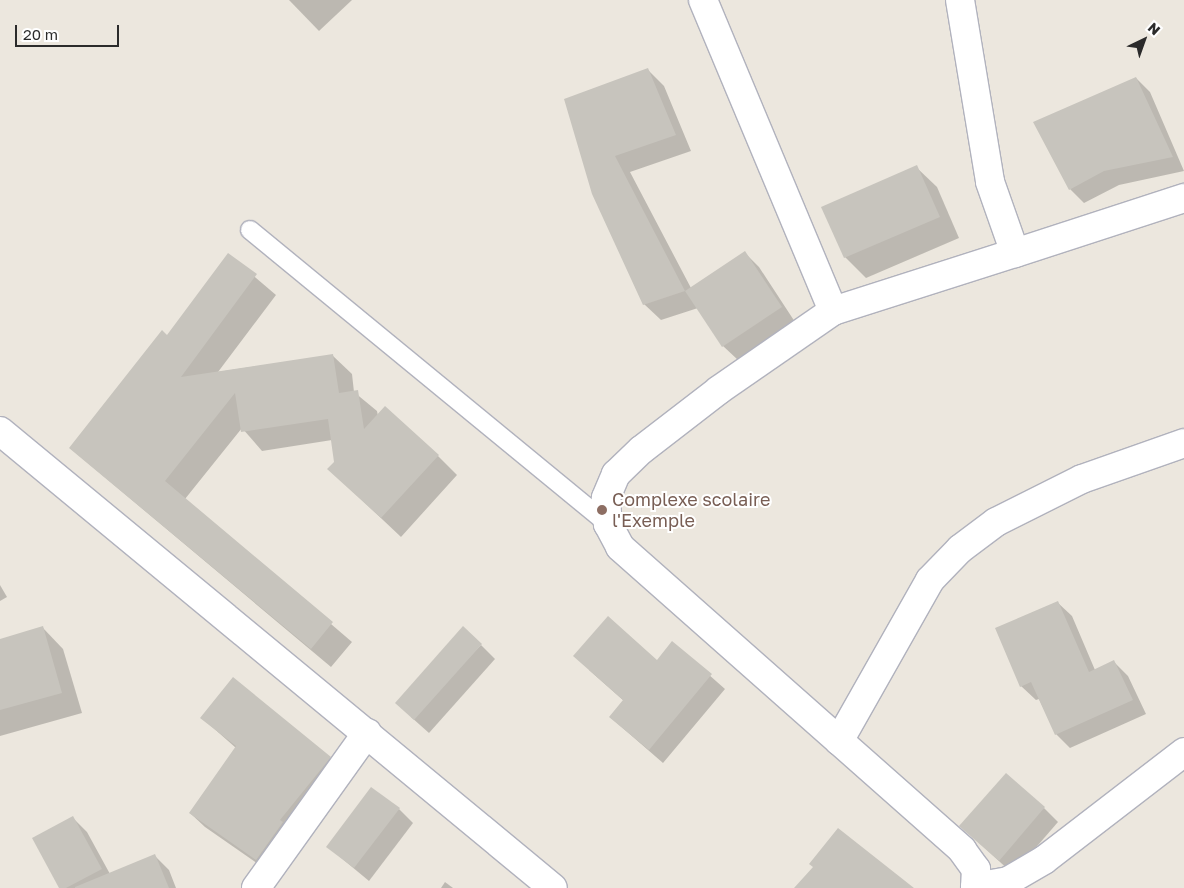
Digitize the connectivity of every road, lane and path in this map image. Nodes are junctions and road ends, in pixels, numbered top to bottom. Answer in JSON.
{"nodes":[{"id":1,"x":704,"y":0,"type":"edge"},
{"id":2,"x":960,"y":0,"type":"edge"},
{"id":3,"x":1184,"y":198,"type":"edge"},
{"id":4,"x":250,"y":230,"type":"dead end"},
{"id":5,"x":1015,"y":253,"type":"junction"},
{"id":6,"x":833,"y":311,"type":"junction"},
{"id":7,"x":0,"y":431,"type":"edge"},
{"id":8,"x":1184,"y":443,"type":"edge"},
{"id":9,"x":608,"y":524,"type":"junction"},
{"id":10,"x":367,"y":733,"type":"junction"},
{"id":11,"x":839,"y":741,"type":"junction"},
{"id":12,"x":1184,"y":752,"type":"edge"},
{"id":13,"x":256,"y":888,"type":"edge"},
{"id":14,"x":553,"y":888,"type":"edge"},
{"id":15,"x":975,"y":888,"type":"edge"}],
"edges":[{"from":1,"to":6,"type":"street"},
{"from":2,"to":5,"type":"street"},
{"from":3,"to":5,"type":"street"},
{"from":4,"to":9,"type":"lane"},
{"from":5,"to":6,"type":"street"},
{"from":6,"to":9,"type":"street"},
{"from":7,"to":10,"type":"street"},
{"from":8,"to":11,"type":"street"},
{"from":9,"to":11,"type":"street"},
{"from":10,"to":13,"type":"street"},
{"from":10,"to":14,"type":"street"},
{"from":11,"to":15,"type":"street"},
{"from":12,"to":15,"type":"street"}]}
